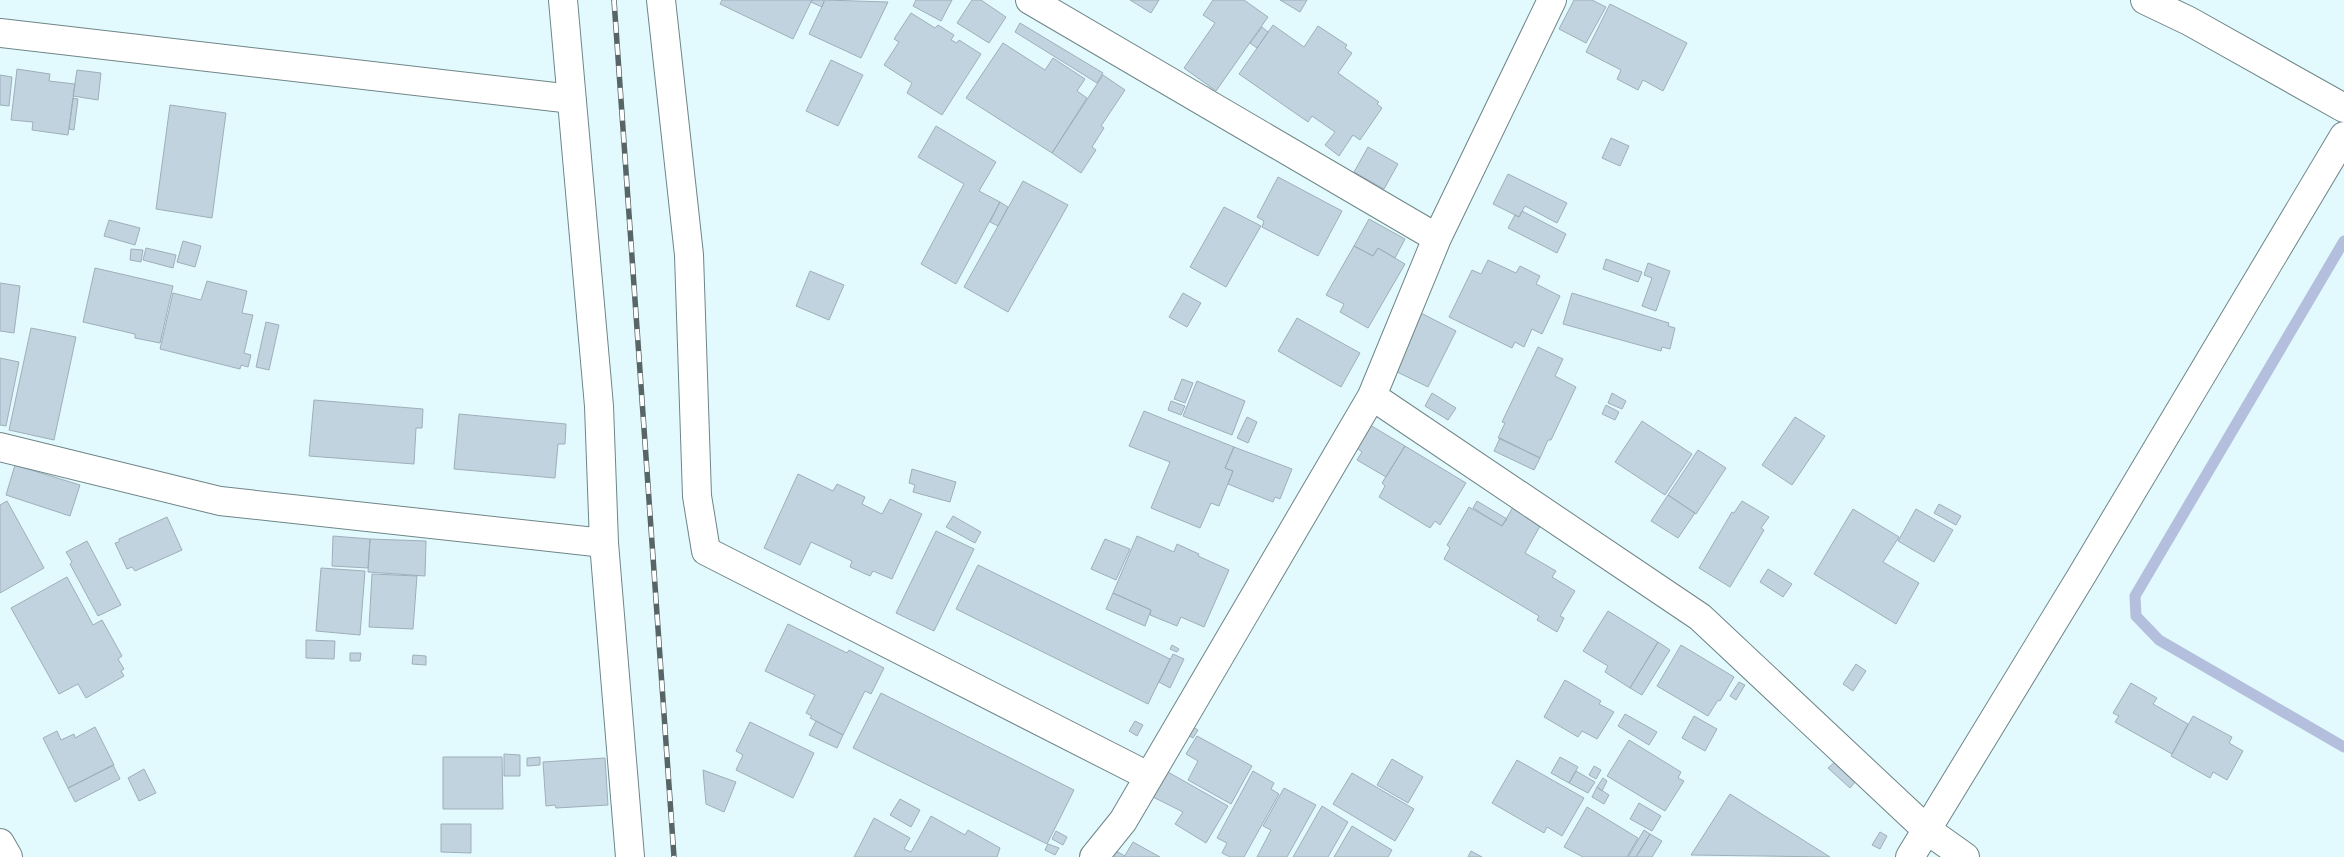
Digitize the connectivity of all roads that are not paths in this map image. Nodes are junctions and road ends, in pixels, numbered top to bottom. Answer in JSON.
{"nodes":[{"id":1,"x":563,"y":0,"type":"edge"},
{"id":2,"x":661,"y":0,"type":"edge"},
{"id":3,"x":1030,"y":0,"type":"edge"},
{"id":4,"x":1552,"y":0,"type":"edge"},
{"id":5,"x":2145,"y":0,"type":"edge"},
{"id":6,"x":0,"y":33,"type":"edge"},
{"id":7,"x":572,"y":99,"type":"junction"},
{"id":8,"x":2344,"y":108,"type":"edge"},
{"id":9,"x":2344,"y":136,"type":"edge"},
{"id":10,"x":1437,"y":238,"type":"junction"},
{"id":11,"x":1372,"y":396,"type":"junction"},
{"id":12,"x":0,"y":446,"type":"edge"},
{"id":13,"x":604,"y":543,"type":"junction"},
{"id":14,"x":1148,"y":776,"type":"junction"},
{"id":15,"x":1927,"y":830,"type":"junction"},
{"id":16,"x":0,"y":843,"type":"edge"},
{"id":17,"x":8,"y":857,"type":"edge"},
{"id":18,"x":630,"y":857,"type":"edge"},
{"id":19,"x":1094,"y":857,"type":"edge"},
{"id":20,"x":1910,"y":857,"type":"edge"},
{"id":21,"x":1965,"y":857,"type":"edge"}],
"edges":[{"from":1,"to":7,"type":"street"},
{"from":2,"to":14,"type":"street"},
{"from":3,"to":10,"type":"street"},
{"from":4,"to":10,"type":"street"},
{"from":5,"to":8,"type":"street"},
{"from":6,"to":7,"type":"street"},
{"from":7,"to":13,"type":"street"},
{"from":9,"to":15,"type":"street"},
{"from":10,"to":11,"type":"street"},
{"from":11,"to":14,"type":"street"},
{"from":11,"to":15,"type":"street"},
{"from":12,"to":13,"type":"street"},
{"from":13,"to":18,"type":"street"},
{"from":14,"to":19,"type":"street"},
{"from":15,"to":20,"type":"street"},
{"from":15,"to":21,"type":"street"},
{"from":16,"to":17,"type":"street"}]}
